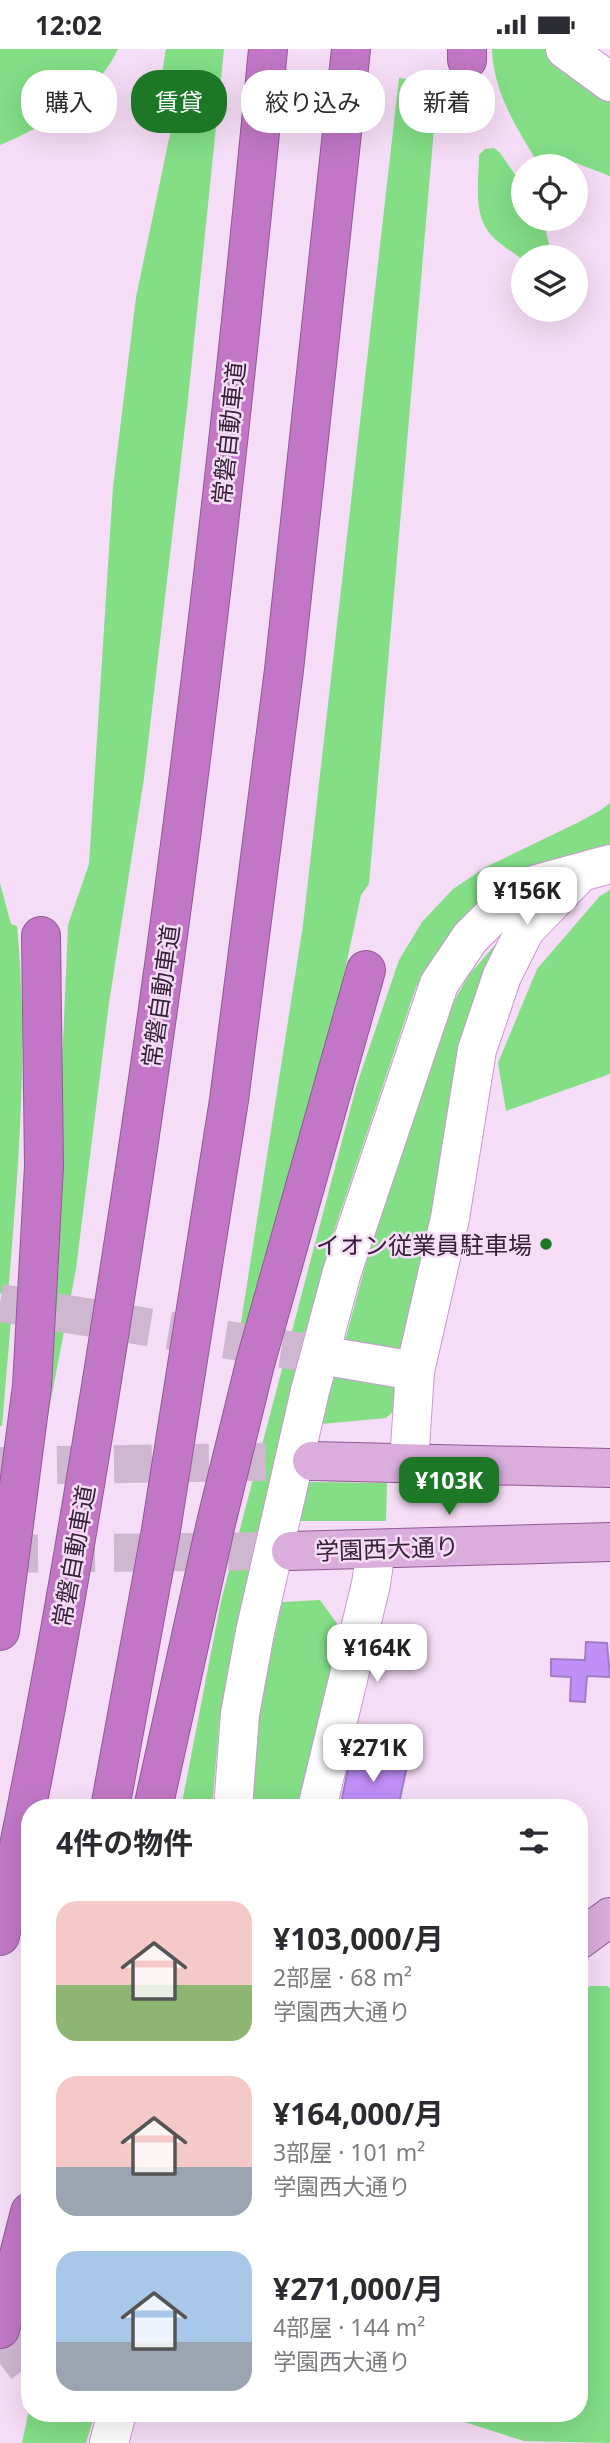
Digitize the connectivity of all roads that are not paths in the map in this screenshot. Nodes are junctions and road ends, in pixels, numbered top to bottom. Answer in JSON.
{"nodes":[{"id":1,"x":268,"y":49,"type":"edge"},
{"id":2,"x":351,"y":49,"type":"edge"},
{"id":3,"x":565,"y":49,"type":"edge"},
{"id":4,"x":610,"y":82,"type":"edge"},
{"id":5,"x":596,"y":867,"type":"edge"},
{"id":6,"x":41,"y":936,"type":"dead end"},
{"id":7,"x":366,"y":970,"type":"dead end"},
{"id":8,"x":338,"y":1358,"type":"tunnel mouth"},
{"id":9,"x":415,"y":1371,"type":"junction"},
{"id":10,"x":312,"y":1461,"type":"tunnel mouth"},
{"id":11,"x":409,"y":1464,"type":"junction"},
{"id":12,"x":610,"y":1468,"type":"edge"},
{"id":13,"x":610,"y":1542,"type":"edge"},
{"id":14,"x":376,"y":1549,"type":"junction"},
{"id":15,"x":290,"y":1551,"type":"tunnel mouth"},
{"id":16,"x":0,"y":1631,"type":"edge"},
{"id":17,"x":27,"y":1799,"type":"edge"},
{"id":18,"x":112,"y":1799,"type":"edge"},
{"id":19,"x":155,"y":1799,"type":"edge"},
{"id":20,"x":234,"y":1799,"type":"edge"},
{"id":21,"x":319,"y":1799,"type":"edge"},
{"id":22,"x":21,"y":1827,"type":"edge"},
{"id":23,"x":610,"y":1917,"type":"edge"},
{"id":24,"x":588,"y":1933,"type":"edge"},
{"id":25,"x":0,"y":1935,"type":"edge"},
{"id":26,"x":21,"y":2247,"type":"edge"},
{"id":27,"x":0,"y":2329,"type":"edge"},
{"id":28,"x":115,"y":2422,"type":"edge"},
{"id":29,"x":109,"y":2443,"type":"edge"}],
"edges":[{"from":1,"to":17,"type":"highway","name":"常磐自動車道"},
{"from":2,"to":18,"type":"highway"},
{"from":3,"to":4,"type":"street"},
{"from":5,"to":9,"type":"street"},
{"from":5,"to":20,"type":"street"},
{"from":6,"to":16,"type":"highway"},
{"from":7,"to":19,"type":"highway"},
{"from":8,"to":9,"type":"street"},
{"from":9,"to":11,"type":"street"},
{"from":10,"to":11,"type":"main road"},
{"from":11,"to":12,"type":"main road"},
{"from":13,"to":14,"type":"main road","name":"学園西大通り"},
{"from":14,"to":15,"type":"main road","name":"学園西大通り"},
{"from":14,"to":21,"type":"street"},
{"from":22,"to":25,"type":"highway","name":"常磐自動車道"},
{"from":23,"to":24,"type":"main road"},
{"from":26,"to":27,"type":"highway"},
{"from":28,"to":29,"type":"street"}]}
